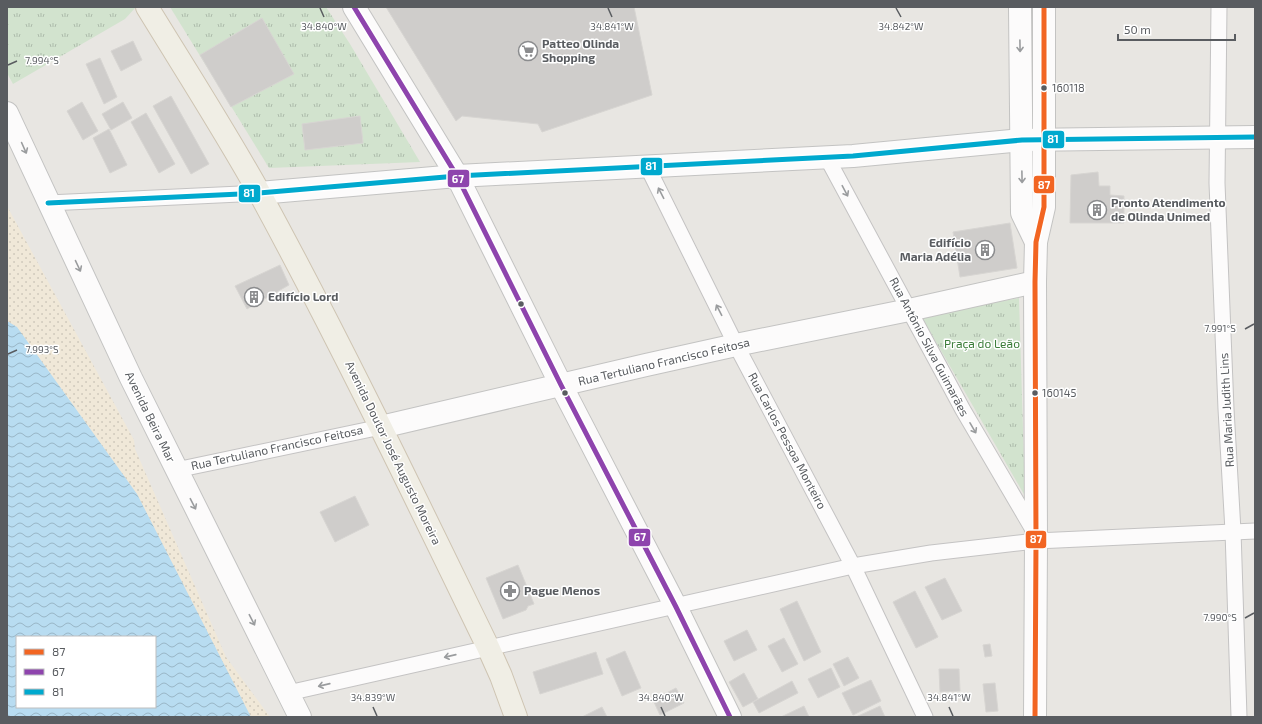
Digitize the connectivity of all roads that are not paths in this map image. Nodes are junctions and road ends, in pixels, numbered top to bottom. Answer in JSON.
{"nodes":[{"id":1,"x":147,"y":7,"type":"edge"},
{"id":2,"x":354,"y":7,"type":"edge"},
{"id":3,"x":1020,"y":7,"type":"edge"},
{"id":4,"x":1044,"y":7,"type":"edge"},
{"id":5,"x":1219,"y":7,"type":"edge"},
{"id":6,"x":7,"y":113,"type":"edge"},
{"id":7,"x":1255,"y":137,"type":"edge"},
{"id":8,"x":1218,"y":138,"type":"junction"},
{"id":9,"x":1044,"y":139,"type":"junction"},
{"id":10,"x":1022,"y":140,"type":"junction"},
{"id":11,"x":826,"y":156,"type":"junction"},
{"id":12,"x":647,"y":166,"type":"junction"},
{"id":13,"x":457,"y":176,"type":"junction"},
{"id":14,"x":259,"y":193,"type":"junction"},
{"id":15,"x":48,"y":203,"type":"junction"},
{"id":16,"x":1036,"y":242,"type":"junction"},
{"id":17,"x":1035,"y":282,"type":"junction"},
{"id":18,"x":910,"y":310,"type":"junction"},
{"id":19,"x":736,"y":345,"type":"junction"},
{"id":20,"x":561,"y":385,"type":"junction"},
{"id":21,"x":381,"y":427,"type":"junction"},
{"id":22,"x":176,"y":470,"type":"junction"},
{"id":23,"x":1233,"y":531,"type":"junction"},
{"id":24,"x":1255,"y":531,"type":"edge"},
{"id":25,"x":1036,"y":538,"type":"junction"},
{"id":26,"x":854,"y":566,"type":"junction"},
{"id":27,"x":676,"y":606,"type":"junction"},
{"id":28,"x":488,"y":647,"type":"junction"},
{"id":29,"x":288,"y":693,"type":"junction"},
{"id":30,"x":300,"y":717,"type":"edge"},
{"id":31,"x":516,"y":717,"type":"edge"},
{"id":32,"x":730,"y":717,"type":"edge"},
{"id":33,"x":925,"y":717,"type":"edge"},
{"id":34,"x":1035,"y":717,"type":"edge"},
{"id":35,"x":1239,"y":717,"type":"edge"}],
"edges":[{"from":1,"to":14,"type":"main road","name":"Avenida Doutor José Augusto Moreira"},
{"from":2,"to":13,"type":"street"},
{"from":3,"to":10,"type":"street","one_way":true},
{"from":4,"to":9,"type":"street"},
{"from":5,"to":8,"type":"street","name":"Rua Maria Judith Lins"},
{"from":6,"to":15,"type":"street","name":"Avenida Beira Mar","one_way":true},
{"from":7,"to":8,"type":"street"},
{"from":8,"to":9,"type":"street"},
{"from":8,"to":23,"type":"street","name":"Rua Maria Judith Lins"},
{"from":9,"to":10,"type":"street"},
{"from":9,"to":16,"type":"street"},
{"from":10,"to":11,"type":"street"},
{"from":10,"to":16,"type":"street","one_way":true},
{"from":11,"to":12,"type":"street"},
{"from":11,"to":18,"type":"street","name":"Rua Antônio Silva Guimarães","one_way":true},
{"from":12,"to":13,"type":"street"},
{"from":19,"to":12,"type":"street","name":"Rua Carlos Pessoa Monteiro","one_way":true},
{"from":13,"to":14,"type":"street"},
{"from":13,"to":20,"type":"street"},
{"from":14,"to":15,"type":"street"},
{"from":14,"to":21,"type":"main road","name":"Avenida Doutor José Augusto Moreira"},
{"from":15,"to":22,"type":"street","name":"Avenida Beira Mar","one_way":true},
{"from":16,"to":17,"type":"street"},
{"from":17,"to":18,"type":"street","name":"Rua Tertuliano Francisco Feitosa"},
{"from":17,"to":25,"type":"street"},
{"from":18,"to":19,"type":"street","name":"Rua Tertuliano Francisco Feitosa"},
{"from":18,"to":25,"type":"street","name":"Rua Antônio Silva Guimarães","one_way":true},
{"from":19,"to":20,"type":"street","name":"Rua Tertuliano Francisco Feitosa"},
{"from":19,"to":26,"type":"street","name":"Rua Carlos Pessoa Monteiro"},
{"from":20,"to":21,"type":"street","name":"Rua Tertuliano Francisco Feitosa"},
{"from":20,"to":27,"type":"street"},
{"from":21,"to":22,"type":"street","name":"Rua Tertuliano Francisco Feitosa"},
{"from":21,"to":28,"type":"main road","name":"Avenida Doutor José Augusto Moreira"},
{"from":22,"to":29,"type":"street","name":"Avenida Beira Mar","one_way":true},
{"from":23,"to":24,"type":"street"},
{"from":23,"to":25,"type":"street"},
{"from":23,"to":35,"type":"street","name":"Rua Maria Judith Lins"},
{"from":25,"to":26,"type":"street"},
{"from":25,"to":34,"type":"street"},
{"from":26,"to":27,"type":"street"},
{"from":26,"to":33,"type":"street","name":"Rua Carlos Pessoa Monteiro"},
{"from":27,"to":28,"type":"street"},
{"from":27,"to":32,"type":"street"},
{"from":28,"to":29,"type":"street","one_way":true},
{"from":28,"to":31,"type":"main road","name":"Avenida Doutor José Augusto Moreira"},
{"from":29,"to":30,"type":"street","name":"Avenida Beira Mar"}]}
